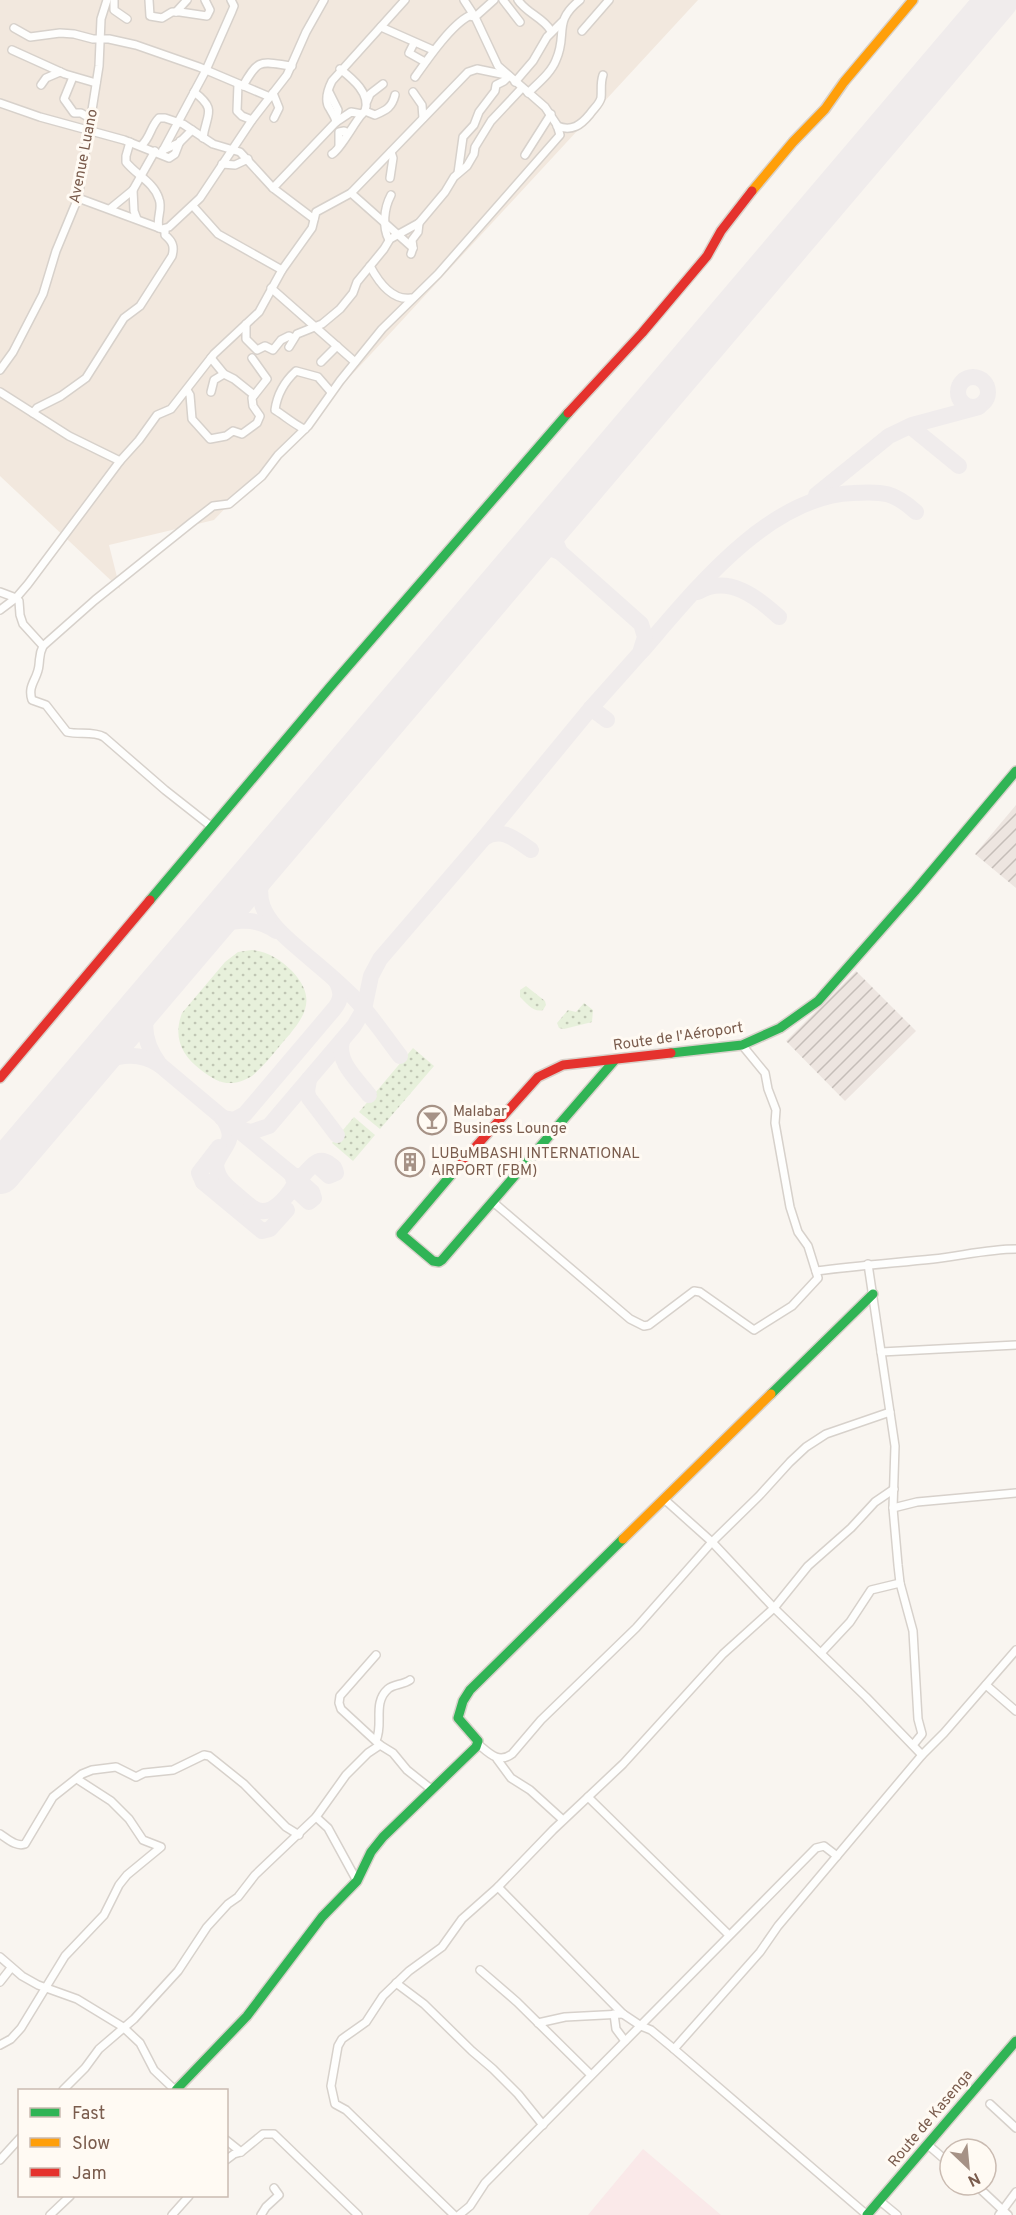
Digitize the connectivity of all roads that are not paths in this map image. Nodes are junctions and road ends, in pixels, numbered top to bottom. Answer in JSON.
{"nodes":[{"id":1,"x":107,"y":0,"type":"edge"},
{"id":2,"x":114,"y":0,"type":"edge"},
{"id":3,"x":149,"y":0,"type":"edge"},
{"id":4,"x":187,"y":0,"type":"edge"},
{"id":5,"x":205,"y":0,"type":"edge"},
{"id":6,"x":232,"y":0,"type":"edge"},
{"id":7,"x":324,"y":0,"type":"edge"},
{"id":8,"x":405,"y":0,"type":"edge"},
{"id":9,"x":464,"y":0,"type":"edge"},
{"id":10,"x":494,"y":0,"type":"edge"},
{"id":11,"x":504,"y":0,"type":"edge"},
{"id":12,"x":518,"y":0,"type":"edge"},
{"id":13,"x":580,"y":0,"type":"edge"},
{"id":14,"x":609,"y":0,"type":"edge"},
{"id":15,"x":913,"y":0,"type":"edge"},
{"id":16,"x":176,"y":12,"type":"junction"},
{"id":17,"x":475,"y":17,"type":"junction"},
{"id":18,"x":127,"y":19,"type":"dead end"},
{"id":19,"x":520,"y":22,"type":"dead end"},
{"id":20,"x":562,"y":22,"type":"junction"},
{"id":21,"x":381,"y":27,"type":"junction"},
{"id":22,"x":14,"y":28,"type":"dead end"},
{"id":23,"x":551,"y":31,"type":"junction"},
{"id":24,"x":582,"y":31,"type":"dead end"},
{"id":25,"x":99,"y":38,"type":"junction"},
{"id":26,"x":414,"y":43,"type":"junction"},
{"id":27,"x":12,"y":50,"type":"dead end"},
{"id":28,"x":433,"y":50,"type":"junction"},
{"id":29,"x":495,"y":59,"type":"junction"},
{"id":30,"x":424,"y":63,"type":"junction"},
{"id":31,"x":292,"y":66,"type":"junction"},
{"id":32,"x":340,"y":69,"type":"junction"},
{"id":33,"x":206,"y":70,"type":"junction"},
{"id":34,"x":484,"y":70,"type":"junction"},
{"id":35,"x":60,"y":72,"type":"junction"},
{"id":36,"x":603,"y":75,"type":"dead end"},
{"id":37,"x":73,"y":76,"type":"junction"},
{"id":38,"x":507,"y":76,"type":"junction"},
{"id":39,"x":415,"y":77,"type":"dead end"},
{"id":40,"x":515,"y":82,"type":"junction"},
{"id":41,"x":96,"y":83,"type":"junction"},
{"id":42,"x":383,"y":84,"type":"dead end"},
{"id":43,"x":41,"y":85,"type":"dead end"},
{"id":44,"x":240,"y":85,"type":"junction"},
{"id":45,"x":525,"y":91,"type":"junction"},
{"id":46,"x":194,"y":92,"type":"junction"},
{"id":47,"x":413,"y":92,"type":"dead end"},
{"id":48,"x":271,"y":95,"type":"junction"},
{"id":49,"x":395,"y":95,"type":"dead end"},
{"id":50,"x":367,"y":101,"type":"junction"},
{"id":51,"x":0,"y":103,"type":"edge"},
{"id":52,"x":364,"y":112,"type":"junction"},
{"id":53,"x":551,"y":114,"type":"junction"},
{"id":54,"x":274,"y":117,"type":"dead end"},
{"id":55,"x":423,"y":118,"type":"junction"},
{"id":56,"x":91,"y":119,"type":"junction"},
{"id":57,"x":252,"y":120,"type":"junction"},
{"id":58,"x":336,"y":121,"type":"junction"},
{"id":59,"x":177,"y":124,"type":"junction"},
{"id":60,"x":557,"y":126,"type":"junction"},
{"id":61,"x":89,"y":129,"type":"junction"},
{"id":62,"x":192,"y":130,"type":"junction"},
{"id":63,"x":203,"y":138,"type":"junction"},
{"id":64,"x":147,"y":140,"type":"junction"},
{"id":65,"x":130,"y":142,"type":"junction"},
{"id":66,"x":141,"y":146,"type":"junction"},
{"id":67,"x":233,"y":149,"type":"junction"},
{"id":68,"x":157,"y":151,"type":"junction"},
{"id":69,"x":392,"y":152,"type":"junction"},
{"id":70,"x":333,"y":154,"type":"dead end"},
{"id":71,"x":525,"y":155,"type":"dead end"},
{"id":72,"x":248,"y":159,"type":"junction"},
{"id":73,"x":222,"y":164,"type":"junction"},
{"id":74,"x":458,"y":173,"type":"junction"},
{"id":75,"x":140,"y":176,"type":"junction"},
{"id":76,"x":390,"y":178,"type":"dead end"},
{"id":77,"x":273,"y":188,"type":"junction"},
{"id":78,"x":133,"y":190,"type":"junction"},
{"id":79,"x":351,"y":193,"type":"junction"},
{"id":80,"x":391,"y":195,"type":"dead end"},
{"id":81,"x":78,"y":198,"type":"junction"},
{"id":82,"x":193,"y":206,"type":"junction"},
{"id":83,"x":111,"y":208,"type":"junction"},
{"id":84,"x":137,"y":219,"type":"junction"},
{"id":85,"x":314,"y":219,"type":"junction"},
{"id":86,"x":419,"y":223,"type":"junction"},
{"id":87,"x":386,"y":224,"type":"junction"},
{"id":88,"x":162,"y":228,"type":"junction"},
{"id":89,"x":398,"y":234,"type":"junction"},
{"id":90,"x":389,"y":240,"type":"junction"},
{"id":91,"x":370,"y":266,"type":"junction"},
{"id":92,"x":282,"y":270,"type":"junction"},
{"id":93,"x":271,"y":288,"type":"junction"},
{"id":94,"x":411,"y":298,"type":"junction"},
{"id":95,"x":246,"y":324,"type":"junction"},
{"id":96,"x":315,"y":327,"type":"junction"},
{"id":97,"x":229,"y":338,"type":"junction"},
{"id":98,"x":293,"y":339,"type":"junction"},
{"id":99,"x":248,"y":342,"type":"junction"},
{"id":100,"x":337,"y":346,"type":"junction"},
{"id":101,"x":289,"y":347,"type":"dead end"},
{"id":102,"x":211,"y":358,"type":"junction"},
{"id":103,"x":252,"y":358,"type":"dead end"},
{"id":104,"x":321,"y":362,"type":"dead end"},
{"id":105,"x":355,"y":362,"type":"junction"},
{"id":106,"x":0,"y":370,"type":"edge"},
{"id":107,"x":224,"y":374,"type":"junction"},
{"id":108,"x":187,"y":390,"type":"junction"},
{"id":109,"x":0,"y":392,"type":"edge"},
{"id":110,"x":211,"y":392,"type":"dead end"},
{"id":111,"x":332,"y":392,"type":"junction"},
{"id":112,"x":254,"y":395,"type":"junction"},
{"id":113,"x":33,"y":413,"type":"junction"},
{"id":114,"x":305,"y":429,"type":"junction"},
{"id":115,"x":120,"y":461,"type":"junction"},
{"id":116,"x":0,"y":592,"type":"edge"},
{"id":117,"x":16,"y":598,"type":"junction"},
{"id":118,"x":0,"y":610,"type":"edge"},
{"id":119,"x":43,"y":646,"type":"junction"},
{"id":120,"x":1016,"y":771,"type":"edge"},
{"id":121,"x":212,"y":827,"type":"junction"},
{"id":122,"x":742,"y":1045,"type":"junction"},
{"id":123,"x":614,"y":1061,"type":"junction"},
{"id":124,"x":0,"y":1078,"type":"edge"},
{"id":125,"x":493,"y":1202,"type":"junction"},
{"id":126,"x":1016,"y":1249,"type":"edge"},
{"id":127,"x":868,"y":1264,"type":"junction"},
{"id":128,"x":816,"y":1272,"type":"junction"},
{"id":129,"x":873,"y":1294,"type":"junction"},
{"id":130,"x":1016,"y":1345,"type":"edge"},
{"id":131,"x":881,"y":1352,"type":"junction"},
{"id":132,"x":890,"y":1412,"type":"junction"},
{"id":133,"x":894,"y":1489,"type":"junction"},
{"id":134,"x":1016,"y":1493,"type":"edge"},
{"id":135,"x":664,"y":1499,"type":"junction"},
{"id":136,"x":893,"y":1508,"type":"junction"},
{"id":137,"x":712,"y":1542,"type":"junction"},
{"id":138,"x":900,"y":1583,"type":"junction"},
{"id":139,"x":774,"y":1608,"type":"junction"},
{"id":140,"x":1016,"y":1650,"type":"edge"},
{"id":141,"x":821,"y":1653,"type":"junction"},
{"id":142,"x":376,"y":1655,"type":"dead end"},
{"id":143,"x":410,"y":1680,"type":"dead end"},
{"id":144,"x":986,"y":1685,"type":"junction"},
{"id":145,"x":1016,"y":1710,"type":"edge"},
{"id":146,"x":378,"y":1742,"type":"junction"},
{"id":147,"x":478,"y":1744,"type":"junction"},
{"id":148,"x":913,"y":1745,"type":"junction"},
{"id":149,"x":922,"y":1755,"type":"junction"},
{"id":150,"x":497,"y":1759,"type":"junction"},
{"id":151,"x":77,"y":1779,"type":"junction"},
{"id":152,"x":431,"y":1789,"type":"junction"},
{"id":153,"x":588,"y":1797,"type":"junction"},
{"id":154,"x":316,"y":1817,"type":"junction"},
{"id":155,"x":563,"y":1820,"type":"junction"},
{"id":156,"x":0,"y":1834,"type":"edge"},
{"id":157,"x":299,"y":1835,"type":"junction"},
{"id":158,"x":837,"y":1856,"type":"junction"},
{"id":159,"x":357,"y":1881,"type":"junction"},
{"id":160,"x":498,"y":1887,"type":"junction"},
{"id":161,"x":729,"y":1935,"type":"junction"},
{"id":162,"x":0,"y":1958,"type":"edge"},
{"id":163,"x":11,"y":1968,"type":"junction"},
{"id":164,"x":480,"y":1970,"type":"dead end"},
{"id":165,"x":0,"y":1982,"type":"edge"},
{"id":166,"x":396,"y":1983,"type":"junction"},
{"id":167,"x":45,"y":1988,"type":"junction"},
{"id":168,"x":614,"y":2014,"type":"junction"},
{"id":169,"x":623,"y":2014,"type":"junction"},
{"id":170,"x":538,"y":2024,"type":"junction"},
{"id":171,"x":641,"y":2026,"type":"junction"},
{"id":172,"x":123,"y":2027,"type":"junction"},
{"id":173,"x":625,"y":2041,"type":"junction"},
{"id":174,"x":1016,"y":2041,"type":"edge"},
{"id":175,"x":0,"y":2045,"type":"edge"},
{"id":176,"x":674,"y":2049,"type":"junction"},
{"id":177,"x":591,"y":2076,"type":"junction"},
{"id":178,"x":65,"y":2089,"type":"edge"},
{"id":179,"x":174,"y":2089,"type":"edge"},
{"id":180,"x":178,"y":2089,"type":"edge"},
{"id":181,"x":990,"y":2104,"type":"dead end"},
{"id":182,"x":543,"y":2125,"type":"junction"},
{"id":183,"x":1016,"y":2127,"type":"edge"},
{"id":184,"x":18,"y":2140,"type":"edge"},
{"id":185,"x":228,"y":2142,"type":"edge"},
{"id":186,"x":927,"y":2144,"type":"junction"},
{"id":187,"x":241,"y":2152,"type":"junction"},
{"id":188,"x":938,"y":2154,"type":"edge"},
{"id":189,"x":228,"y":2158,"type":"edge"},
{"id":190,"x":0,"y":2160,"type":"edge"},
{"id":191,"x":274,"y":2188,"type":"dead end"},
{"id":192,"x":1016,"y":2192,"type":"edge"},
{"id":193,"x":69,"y":2197,"type":"edge"},
{"id":194,"x":188,"y":2197,"type":"edge"},
{"id":195,"x":988,"y":2197,"type":"edge"},
{"id":196,"x":880,"y":2200,"type":"junction"},
{"id":197,"x":1003,"y":2213,"type":"edge"},
{"id":198,"x":50,"y":2215,"type":"edge"},
{"id":199,"x":172,"y":2215,"type":"edge"},
{"id":200,"x":261,"y":2215,"type":"edge"},
{"id":201,"x":358,"y":2215,"type":"edge"},
{"id":202,"x":453,"y":2215,"type":"edge"},
{"id":203,"x":459,"y":2215,"type":"edge"},
{"id":204,"x":867,"y":2215,"type":"edge"},
{"id":205,"x":897,"y":2215,"type":"edge"}],
"edges":[{"from":1,"to":25,"type":"street","name":"Avenue Luano"},
{"from":2,"to":18,"type":"street"},
{"from":3,"to":16,"type":"street"},
{"from":4,"to":16,"type":"street"},
{"from":5,"to":16,"type":"street"},
{"from":6,"to":33,"type":"street"},
{"from":7,"to":31,"type":"street"},
{"from":8,"to":21,"type":"street"},
{"from":9,"to":17,"type":"street"},
{"from":10,"to":17,"type":"street"},
{"from":11,"to":19,"type":"street"},
{"from":12,"to":23,"type":"street"},
{"from":13,"to":20,"type":"street"},
{"from":14,"to":24,"type":"street"},
{"from":15,"to":121,"type":"main road"},
{"from":17,"to":28,"type":"street"},
{"from":17,"to":29,"type":"street"},
{"from":20,"to":23,"type":"street"},
{"from":20,"to":45,"type":"street"},
{"from":21,"to":26,"type":"street"},
{"from":21,"to":32,"type":"street"},
{"from":22,"to":25,"type":"street"},
{"from":23,"to":40,"type":"street"},
{"from":25,"to":33,"type":"street"},
{"from":25,"to":41,"type":"street","name":"Avenue Luano"},
{"from":26,"to":28,"type":"street"},
{"from":26,"to":30,"type":"street"},
{"from":27,"to":35,"type":"street"},
{"from":28,"to":30,"type":"street"},
{"from":29,"to":34,"type":"street"},
{"from":29,"to":38,"type":"street"},
{"from":30,"to":39,"type":"street"},
{"from":31,"to":44,"type":"street"},
{"from":31,"to":48,"type":"street"},
{"from":32,"to":50,"type":"street"},
{"from":32,"to":58,"type":"street"},
{"from":33,"to":44,"type":"street"},
{"from":33,"to":46,"type":"street"},
{"from":34,"to":38,"type":"street"},
{"from":34,"to":55,"type":"street"},
{"from":35,"to":37,"type":"street"},
{"from":35,"to":43,"type":"street"},
{"from":36,"to":60,"type":"street"},
{"from":37,"to":41,"type":"street"},
{"from":37,"to":56,"type":"street"},
{"from":38,"to":40,"type":"street"},
{"from":38,"to":74,"type":"street"},
{"from":40,"to":45,"type":"street"},
{"from":41,"to":56,"type":"street","name":"Avenue Luano"},
{"from":42,"to":50,"type":"street"},
{"from":44,"to":48,"type":"street"},
{"from":44,"to":57,"type":"street"},
{"from":45,"to":53,"type":"street"},
{"from":45,"to":74,"type":"street"},
{"from":46,"to":59,"type":"street"},
{"from":46,"to":63,"type":"street"},
{"from":47,"to":55,"type":"street"},
{"from":48,"to":54,"type":"street"},
{"from":48,"to":57,"type":"street"},
{"from":49,"to":52,"type":"street"},
{"from":50,"to":52,"type":"street"},
{"from":51,"to":61,"type":"street"},
{"from":52,"to":58,"type":"street"},
{"from":52,"to":70,"type":"street"},
{"from":53,"to":60,"type":"street"},
{"from":53,"to":71,"type":"street"},
{"from":55,"to":69,"type":"street"},
{"from":56,"to":61,"type":"street","name":"Avenue Luano"},
{"from":57,"to":67,"type":"street"},
{"from":58,"to":77,"type":"street"},
{"from":59,"to":62,"type":"street"},
{"from":59,"to":64,"type":"street"},
{"from":59,"to":68,"type":"street"},
{"from":60,"to":94,"type":"street"},
{"from":61,"to":65,"type":"street"},
{"from":61,"to":81,"type":"street","name":"Avenue Luano"},
{"from":62,"to":63,"type":"street"},
{"from":62,"to":68,"type":"street"},
{"from":63,"to":67,"type":"street"},
{"from":64,"to":66,"type":"street"},
{"from":64,"to":68,"type":"street"},
{"from":65,"to":66,"type":"street"},
{"from":65,"to":75,"type":"street"},
{"from":66,"to":68,"type":"street"},
{"from":67,"to":72,"type":"street"},
{"from":67,"to":73,"type":"street"},
{"from":68,"to":75,"type":"street"},
{"from":69,"to":76,"type":"street"},
{"from":69,"to":79,"type":"street"},
{"from":72,"to":73,"type":"street"},
{"from":72,"to":77,"type":"street"},
{"from":73,"to":82,"type":"street"},
{"from":74,"to":86,"type":"street"},
{"from":75,"to":78,"type":"street"},
{"from":75,"to":88,"type":"street"},
{"from":77,"to":85,"type":"street"},
{"from":78,"to":83,"type":"street"},
{"from":78,"to":84,"type":"street"},
{"from":79,"to":85,"type":"street"},
{"from":79,"to":87,"type":"street"},
{"from":80,"to":87,"type":"street"},
{"from":81,"to":83,"type":"street"},
{"from":81,"to":106,"type":"street","name":"Avenue Luano"},
{"from":82,"to":88,"type":"street"},
{"from":82,"to":92,"type":"street"},
{"from":83,"to":84,"type":"street"},
{"from":84,"to":88,"type":"street"},
{"from":85,"to":92,"type":"street"},
{"from":86,"to":89,"type":"street"},
{"from":86,"to":89,"type":"street"},
{"from":87,"to":89,"type":"street"},
{"from":87,"to":90,"type":"street"},
{"from":88,"to":113,"type":"street"},
{"from":89,"to":90,"type":"street"},
{"from":90,"to":91,"type":"street"},
{"from":91,"to":94,"type":"street"},
{"from":91,"to":96,"type":"street"},
{"from":92,"to":93,"type":"street"},
{"from":93,"to":95,"type":"street"},
{"from":93,"to":96,"type":"street"},
{"from":94,"to":105,"type":"street"},
{"from":95,"to":97,"type":"street"},
{"from":95,"to":99,"type":"street"},
{"from":96,"to":98,"type":"street"},
{"from":96,"to":100,"type":"street"},
{"from":97,"to":99,"type":"street"},
{"from":97,"to":102,"type":"street"},
{"from":98,"to":99,"type":"street"},
{"from":98,"to":101,"type":"street"},
{"from":100,"to":104,"type":"street"},
{"from":100,"to":105,"type":"street"},
{"from":102,"to":107,"type":"street"},
{"from":102,"to":108,"type":"street"},
{"from":103,"to":112,"type":"street"},
{"from":105,"to":111,"type":"street"},
{"from":107,"to":110,"type":"street"},
{"from":107,"to":112,"type":"street"},
{"from":108,"to":112,"type":"street"},
{"from":108,"to":115,"type":"street"},
{"from":109,"to":113,"type":"street"},
{"from":111,"to":114,"type":"street"},
{"from":111,"to":114,"type":"street"},
{"from":113,"to":115,"type":"street"},
{"from":114,"to":119,"type":"street"},
{"from":115,"to":117,"type":"street"},
{"from":116,"to":117,"type":"street"},
{"from":117,"to":118,"type":"street"},
{"from":117,"to":119,"type":"street"},
{"from":119,"to":121,"type":"street"},
{"from":120,"to":122,"type":"main road","name":"Route de l'Aéroport"},
{"from":121,"to":124,"type":"main road"},
{"from":122,"to":123,"type":"main road","name":"Route de l'Aéroport"},
{"from":122,"to":128,"type":"street"},
{"from":123,"to":125,"type":"main road"},
{"from":123,"to":125,"type":"main road","name":"Route de l'Aéroport"},
{"from":125,"to":128,"type":"street"},
{"from":126,"to":127,"type":"street"},
{"from":127,"to":128,"type":"street"},
{"from":127,"to":129,"type":"street"},
{"from":129,"to":131,"type":"street"},
{"from":129,"to":135,"type":"main road"},
{"from":130,"to":131,"type":"street"},
{"from":131,"to":132,"type":"street"},
{"from":132,"to":133,"type":"street"},
{"from":132,"to":137,"type":"street"},
{"from":133,"to":136,"type":"street"},
{"from":133,"to":139,"type":"street"},
{"from":134,"to":136,"type":"street"},
{"from":135,"to":137,"type":"street"},
{"from":135,"to":147,"type":"main road"},
{"from":136,"to":138,"type":"street"},
{"from":137,"to":139,"type":"street"},
{"from":137,"to":150,"type":"street"},
{"from":138,"to":141,"type":"street"},
{"from":138,"to":148,"type":"street"},
{"from":139,"to":141,"type":"street"},
{"from":139,"to":153,"type":"street"},
{"from":140,"to":144,"type":"street"},
{"from":141,"to":148,"type":"street"},
{"from":142,"to":146,"type":"street"},
{"from":143,"to":146,"type":"street"},
{"from":144,"to":145,"type":"street"},
{"from":144,"to":149,"type":"street"},
{"from":146,"to":152,"type":"street"},
{"from":146,"to":154,"type":"street"},
{"from":147,"to":150,"type":"street"},
{"from":147,"to":152,"type":"main road"},
{"from":148,"to":149,"type":"street"},
{"from":149,"to":158,"type":"street"},
{"from":150,"to":155,"type":"street"},
{"from":151,"to":156,"type":"street"},
{"from":151,"to":157,"type":"street"},
{"from":151,"to":167,"type":"street"},
{"from":152,"to":159,"type":"main road"},
{"from":153,"to":155,"type":"street"},
{"from":153,"to":161,"type":"street"},
{"from":154,"to":157,"type":"street"},
{"from":154,"to":159,"type":"street"},
{"from":155,"to":160,"type":"street"},
{"from":157,"to":172,"type":"street"},
{"from":158,"to":161,"type":"street"},
{"from":158,"to":176,"type":"street"},
{"from":159,"to":180,"type":"main road"},
{"from":160,"to":166,"type":"street"},
{"from":160,"to":169,"type":"street"},
{"from":161,"to":171,"type":"street"},
{"from":162,"to":163,"type":"street"},
{"from":163,"to":165,"type":"street"},
{"from":163,"to":167,"type":"street"},
{"from":164,"to":170,"type":"street"},
{"from":166,"to":182,"type":"street"},
{"from":166,"to":202,"type":"street"},
{"from":167,"to":172,"type":"street"},
{"from":167,"to":175,"type":"street"},
{"from":168,"to":169,"type":"street"},
{"from":168,"to":170,"type":"street"},
{"from":168,"to":173,"type":"street"},
{"from":169,"to":171,"type":"street"},
{"from":170,"to":177,"type":"street"},
{"from":171,"to":173,"type":"street"},
{"from":171,"to":176,"type":"street"},
{"from":172,"to":178,"type":"street"},
{"from":172,"to":179,"type":"street"},
{"from":173,"to":177,"type":"street"},
{"from":174,"to":186,"type":"main road","name":"Route de Kasenga"},
{"from":176,"to":204,"type":"street"},
{"from":177,"to":182,"type":"street"},
{"from":181,"to":183,"type":"street"},
{"from":182,"to":203,"type":"street"},
{"from":184,"to":190,"type":"street"},
{"from":185,"to":187,"type":"street"},
{"from":186,"to":188,"type":"street"},
{"from":186,"to":196,"type":"main road","name":"Route de Kasenga"},
{"from":187,"to":189,"type":"street"},
{"from":187,"to":201,"type":"street"},
{"from":191,"to":200,"type":"street"},
{"from":192,"to":197,"type":"street"},
{"from":193,"to":198,"type":"street"},
{"from":194,"to":199,"type":"street"},
{"from":195,"to":197,"type":"street"},
{"from":196,"to":204,"type":"main road","name":"Route de Kasenga"},
{"from":196,"to":205,"type":"street"}]}
